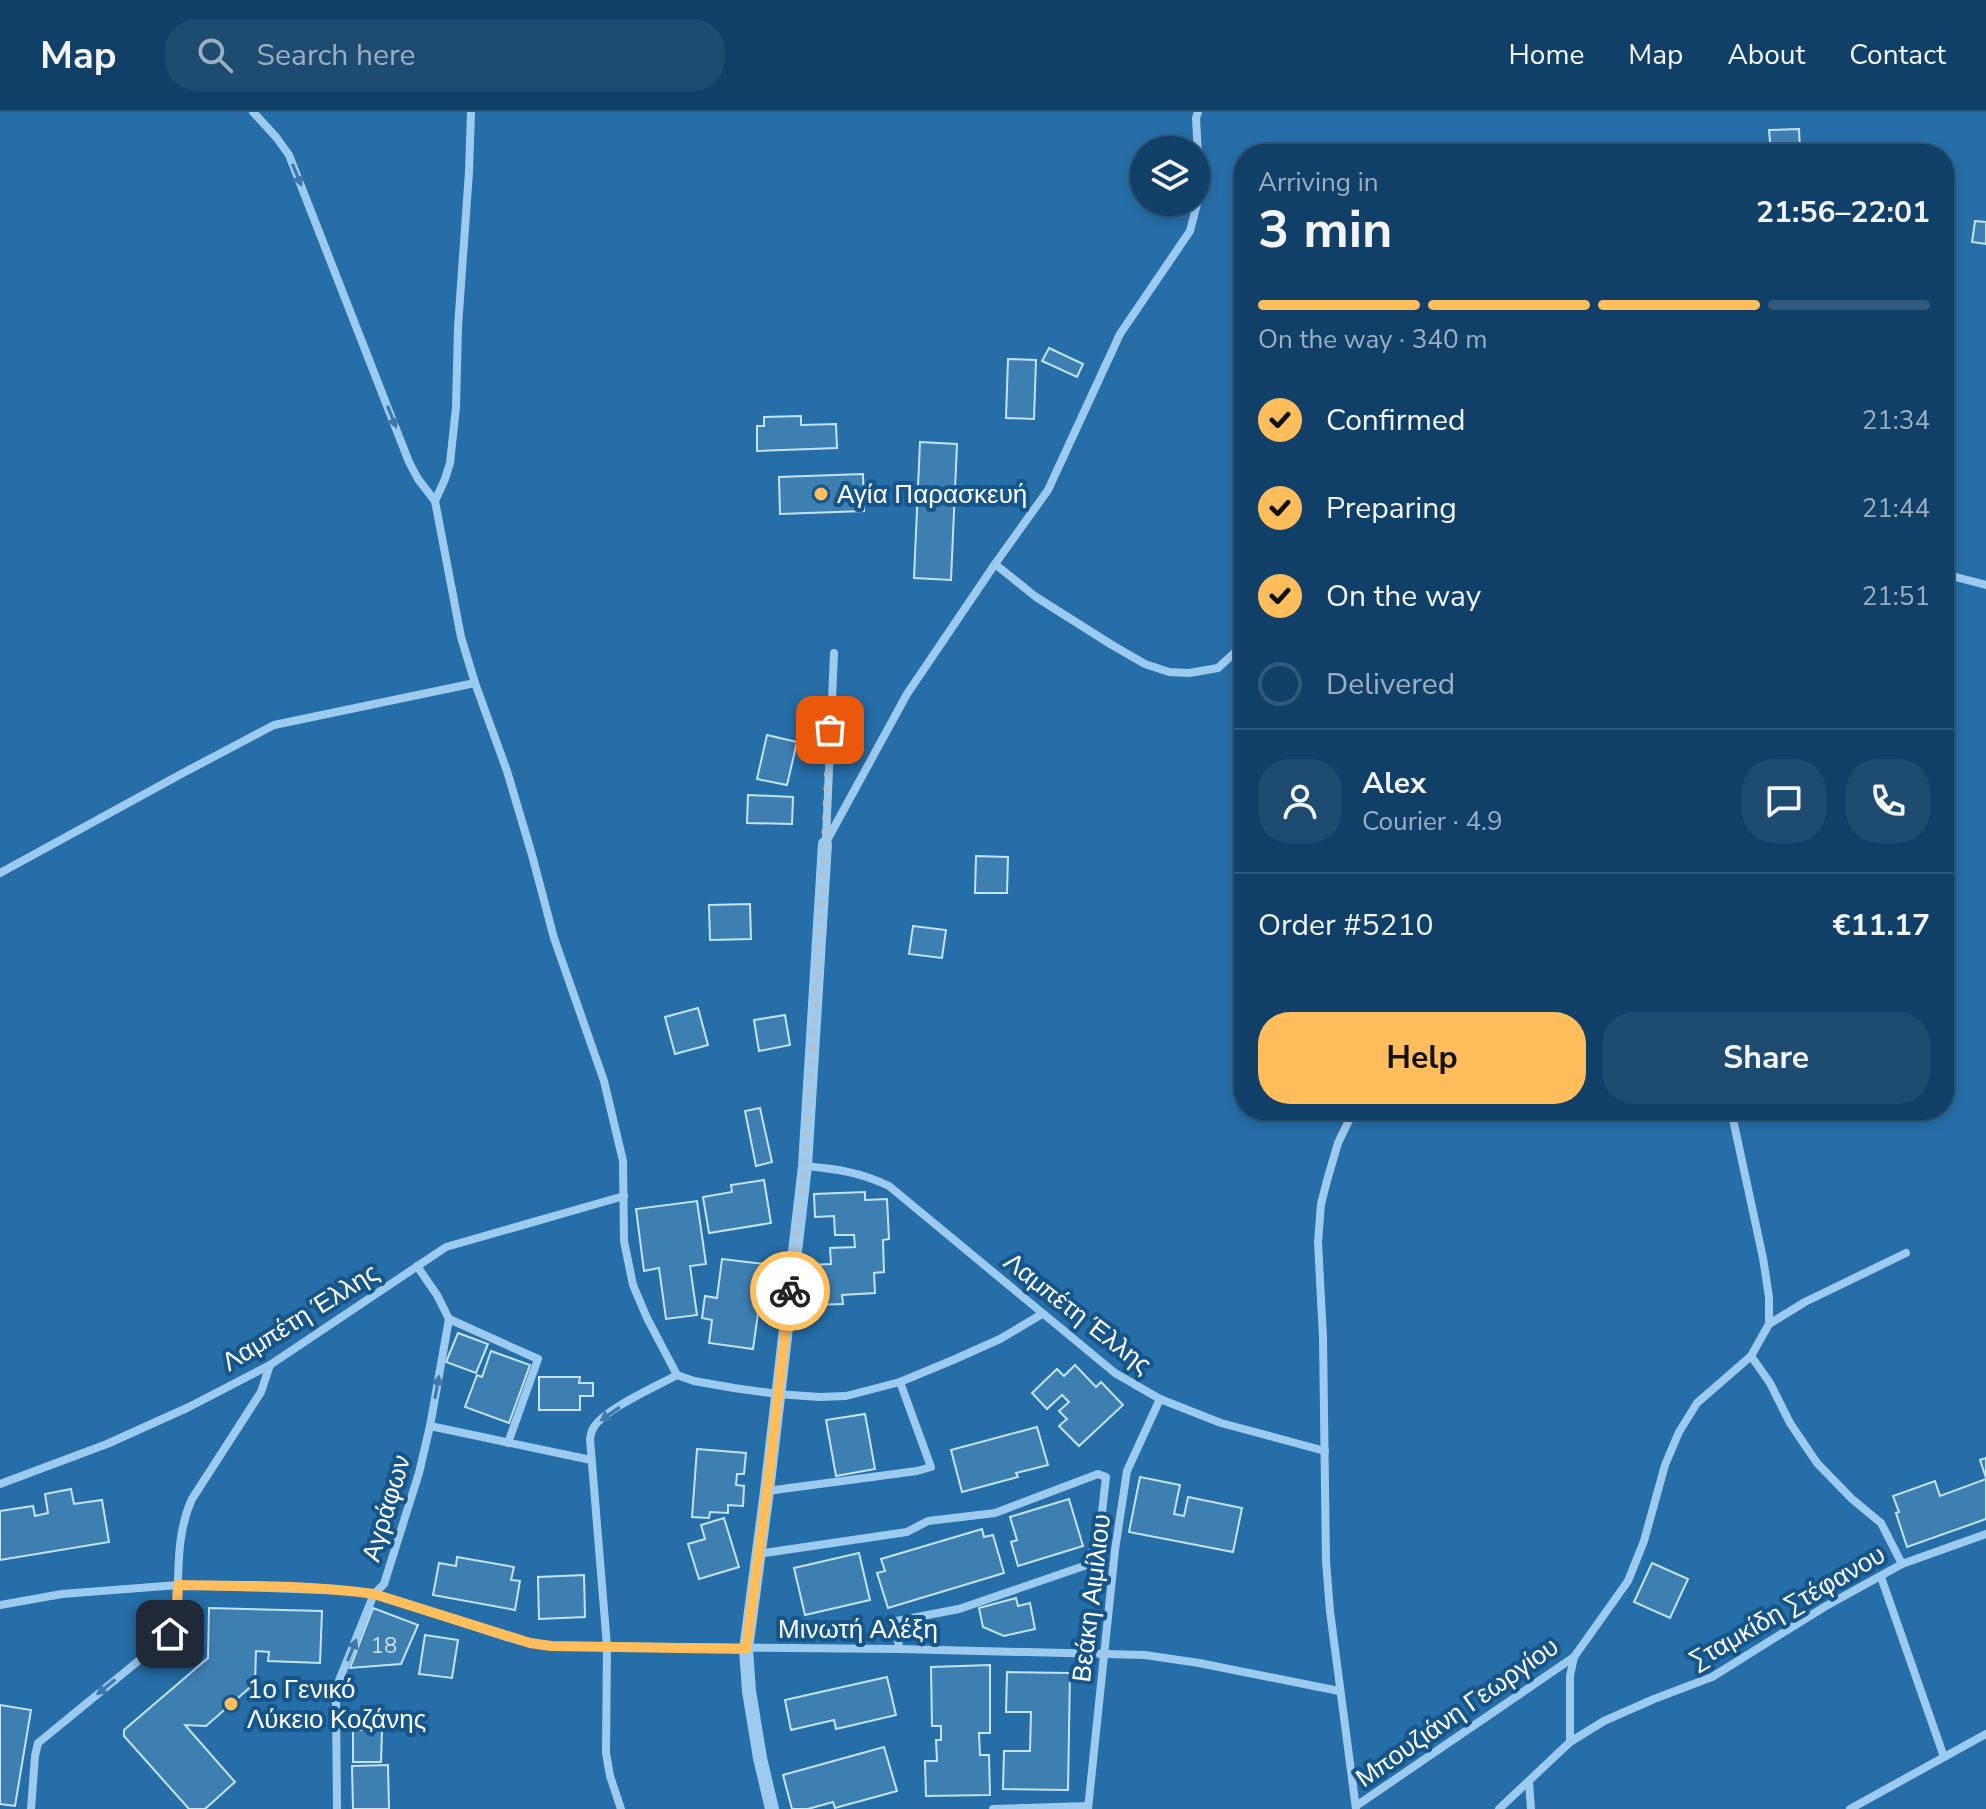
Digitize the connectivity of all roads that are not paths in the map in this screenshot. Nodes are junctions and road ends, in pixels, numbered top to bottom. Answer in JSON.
{"nodes":[{"id":1,"x":253,"y":112,"type":"edge"},
{"id":2,"x":471,"y":112,"type":"edge"},
{"id":3,"x":1198,"y":112,"type":"edge"},
{"id":4,"x":435,"y":501,"type":"junction"},
{"id":5,"x":995,"y":564,"type":"junction"},
{"id":6,"x":1954,"y":577,"type":"edge"},
{"id":7,"x":1986,"y":585,"type":"edge"},
{"id":8,"x":834,"y":653,"type":"dead end"},
{"id":9,"x":1234,"y":653,"type":"edge"},
{"id":10,"x":475,"y":683,"type":"junction"},
{"id":11,"x":825,"y":844,"type":"junction"},
{"id":12,"x":0,"y":873,"type":"edge"},
{"id":13,"x":1349,"y":1120,"type":"edge"},
{"id":14,"x":1733,"y":1120,"type":"edge"},
{"id":15,"x":805,"y":1166,"type":"junction"},
{"id":16,"x":624,"y":1196,"type":"junction"},
{"id":17,"x":1906,"y":1253,"type":"dead end"},
{"id":18,"x":417,"y":1266,"type":"junction"},
{"id":19,"x":1042,"y":1314,"type":"junction"},
{"id":20,"x":449,"y":1319,"type":"junction"},
{"id":21,"x":1769,"y":1324,"type":"junction"},
{"id":22,"x":1751,"y":1356,"type":"junction"},
{"id":23,"x":270,"y":1365,"type":"junction"},
{"id":24,"x":677,"y":1375,"type":"junction"},
{"id":25,"x":900,"y":1382,"type":"junction"},
{"id":26,"x":777,"y":1394,"type":"junction"},
{"id":27,"x":1160,"y":1399,"type":"junction"},
{"id":28,"x":430,"y":1426,"type":"junction"},
{"id":29,"x":508,"y":1443,"type":"junction"},
{"id":30,"x":1325,"y":1451,"type":"junction"},
{"id":31,"x":591,"y":1460,"type":"junction"},
{"id":32,"x":0,"y":1484,"type":"edge"},
{"id":33,"x":767,"y":1491,"type":"junction"},
{"id":34,"x":1986,"y":1534,"type":"edge"},
{"id":35,"x":758,"y":1554,"type":"junction"},
{"id":36,"x":1902,"y":1564,"type":"junction"},
{"id":37,"x":1881,"y":1577,"type":"junction"},
{"id":38,"x":178,"y":1585,"type":"junction"},
{"id":39,"x":374,"y":1594,"type":"junction"},
{"id":40,"x":0,"y":1605,"type":"edge"},
{"id":41,"x":607,"y":1646,"type":"junction"},
{"id":42,"x":746,"y":1649,"type":"junction"},
{"id":43,"x":899,"y":1649,"type":"junction"},
{"id":44,"x":1104,"y":1653,"type":"junction"},
{"id":45,"x":1574,"y":1657,"type":"junction"},
{"id":46,"x":1339,"y":1691,"type":"junction"},
{"id":47,"x":1986,"y":1734,"type":"edge"},
{"id":48,"x":1570,"y":1742,"type":"junction"},
{"id":49,"x":1944,"y":1757,"type":"junction"},
{"id":50,"x":1529,"y":1782,"type":"junction"},
{"id":51,"x":1356,"y":1807,"type":"edge"},
{"id":52,"x":1088,"y":1808,"type":"edge"},
{"id":53,"x":31,"y":1809,"type":"edge"},
{"id":54,"x":337,"y":1809,"type":"edge"},
{"id":55,"x":621,"y":1809,"type":"edge"},
{"id":56,"x":772,"y":1809,"type":"edge"},
{"id":57,"x":993,"y":1809,"type":"edge"},
{"id":58,"x":1499,"y":1809,"type":"edge"},
{"id":59,"x":1531,"y":1809,"type":"edge"},
{"id":60,"x":1850,"y":1809,"type":"edge"}],
"edges":[{"from":1,"to":4,"type":"street","one_way":true},
{"from":2,"to":4,"type":"street"},
{"from":3,"to":5,"type":"street"},
{"from":4,"to":10,"type":"street"},
{"from":5,"to":9,"type":"street"},
{"from":5,"to":11,"type":"street"},
{"from":6,"to":7,"type":"street"},
{"from":8,"to":11,"type":"street"},
{"from":10,"to":12,"type":"street"},
{"from":10,"to":16,"type":"street"},
{"from":11,"to":15,"type":"street"},
{"from":13,"to":30,"type":"street"},
{"from":14,"to":21,"type":"street"},
{"from":15,"to":19,"type":"street","name":"Λαμπέτη Έλλης"},
{"from":15,"to":26,"type":"street"},
{"from":16,"to":18,"type":"street","name":"Λαμπέτη Έλλης"},
{"from":16,"to":24,"type":"street"},
{"from":17,"to":21,"type":"street"},
{"from":18,"to":20,"type":"street"},
{"from":18,"to":23,"type":"street","name":"Λαμπέτη Έλλης"},
{"from":19,"to":25,"type":"street"},
{"from":19,"to":27,"type":"street","name":"Λαμπέτη Έλλης"},
{"from":28,"to":20,"type":"street","name":"Αγράφων","one_way":true},
{"from":20,"to":29,"type":"street"},
{"from":21,"to":22,"type":"street","name":"Μπουζιάνη Γεωργίου"},
{"from":22,"to":36,"type":"street"},
{"from":22,"to":45,"type":"street","name":"Μπουζιάνη Γεωργίου"},
{"from":23,"to":32,"type":"street","name":"Λαμπέτη Έλλης"},
{"from":23,"to":38,"type":"street"},
{"from":24,"to":26,"type":"street"},
{"from":24,"to":31,"type":"street","one_way":true},
{"from":25,"to":26,"type":"street"},
{"from":25,"to":33,"type":"street"},
{"from":26,"to":33,"type":"street"},
{"from":27,"to":30,"type":"street","name":"Λαμπέτη Έλλης"},
{"from":27,"to":44,"type":"street","name":"Βεάκη Αιμίλιου"},
{"from":28,"to":29,"type":"street"},
{"from":28,"to":39,"type":"street","name":"Αγράφων"},
{"from":29,"to":31,"type":"street"},
{"from":30,"to":46,"type":"street"},
{"from":31,"to":41,"type":"street"},
{"from":33,"to":35,"type":"street"},
{"from":34,"to":36,"type":"street","name":"Σταμκίδη Στέφανου"},
{"from":35,"to":42,"type":"street"},
{"from":35,"to":43,"type":"street"},
{"from":36,"to":37,"type":"street","name":"Σταμκίδη Στέφανου"},
{"from":37,"to":48,"type":"street","name":"Σταμκίδη Στέφανου"},
{"from":37,"to":49,"type":"street"},
{"from":38,"to":39,"type":"street","name":"Μινωτή Αλέξη"},
{"from":38,"to":40,"type":"street","name":"Μινωτή Αλέξη"},
{"from":38,"to":53,"type":"street","one_way":true},
{"from":39,"to":41,"type":"street","name":"Μινωτή Αλέξη"},
{"from":54,"to":39,"type":"street","name":"Αγράφων","one_way":true},
{"from":41,"to":42,"type":"street","name":"Μινωτή Αλέξη"},
{"from":41,"to":55,"type":"street"},
{"from":42,"to":43,"type":"street","name":"Μινωτή Αλέξη"},
{"from":42,"to":56,"type":"street"},
{"from":43,"to":44,"type":"street","name":"Μινωτή Αλέξη"},
{"from":44,"to":46,"type":"street","name":"Μινωτή Αλέξη"},
{"from":44,"to":52,"type":"street","name":"Βεάκη Αιμίλιου"},
{"from":45,"to":48,"type":"street"},
{"from":45,"to":51,"type":"street","name":"Μπουζιάνη Γεωργίου"},
{"from":46,"to":51,"type":"street"},
{"from":47,"to":49,"type":"street"},
{"from":48,"to":50,"type":"street","name":"Σταμκίδη Στέφανου"},
{"from":49,"to":60,"type":"street"},
{"from":50,"to":58,"type":"street","name":"Σταμκίδη Στέφανου"},
{"from":50,"to":59,"type":"street"},
{"from":52,"to":57,"type":"street"}]}
